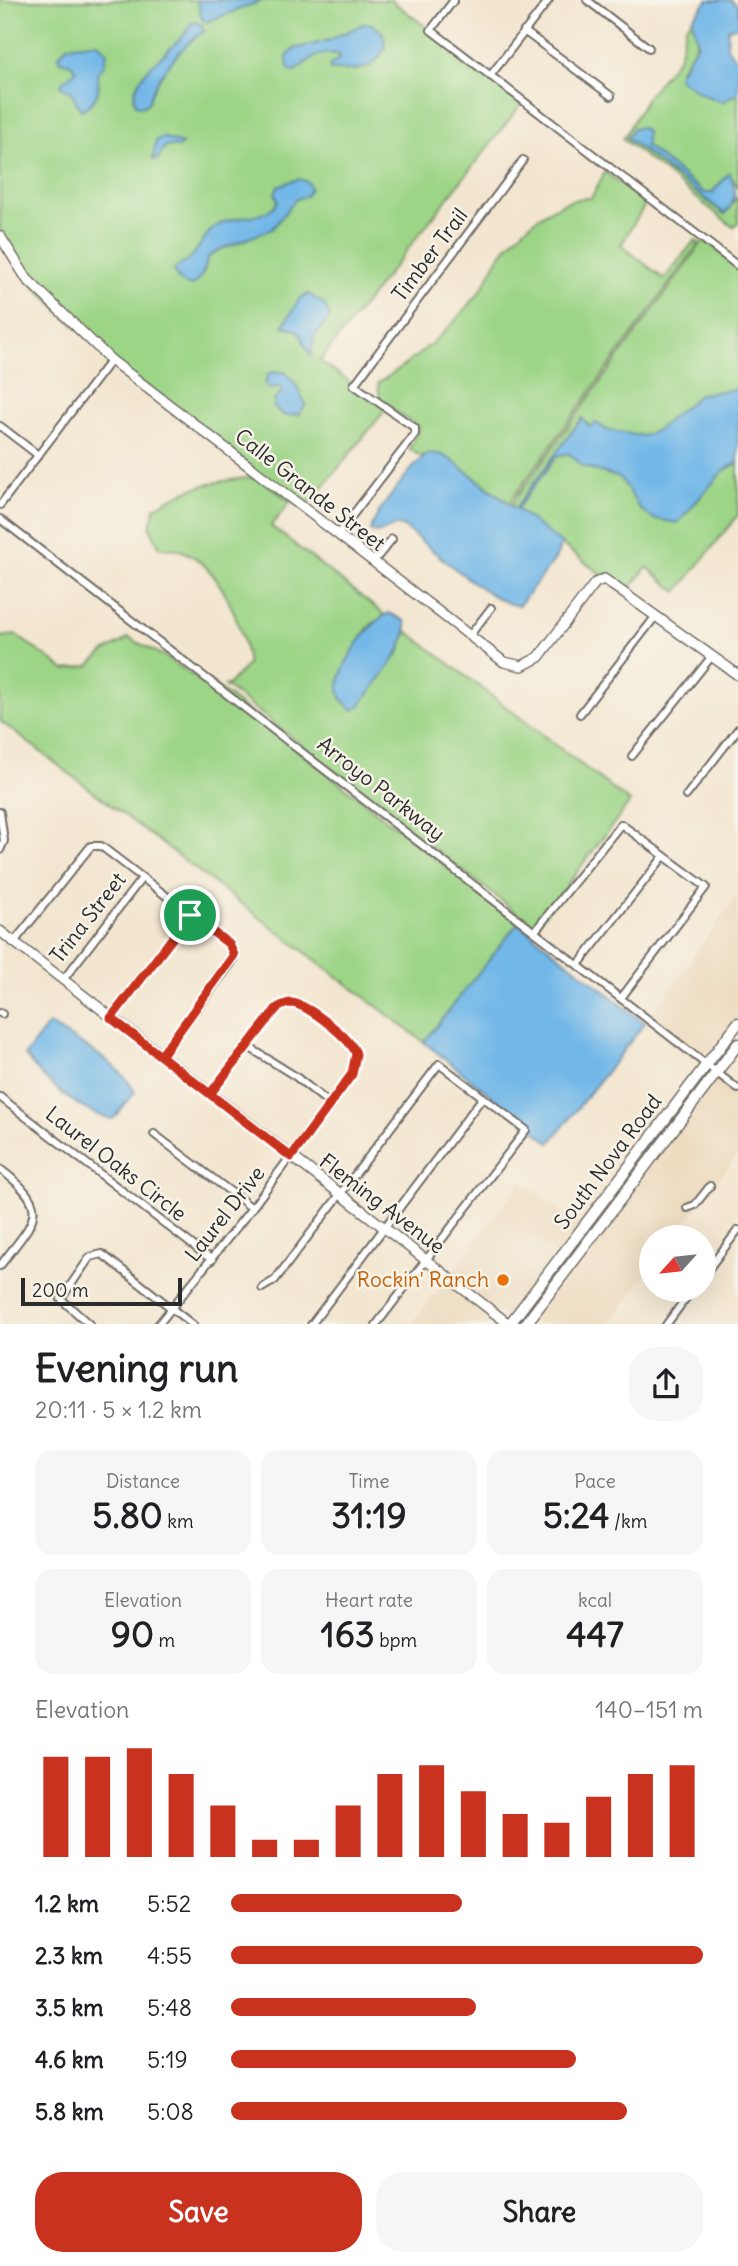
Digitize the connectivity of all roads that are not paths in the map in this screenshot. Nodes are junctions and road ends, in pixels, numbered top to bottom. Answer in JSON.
{"nodes":[{"id":1,"x":454,"y":0,"type":"edge"},
{"id":2,"x":549,"y":0,"type":"edge"},
{"id":3,"x":587,"y":0,"type":"edge"},
{"id":4,"x":524,"y":31,"type":"junction"},
{"id":5,"x":649,"y":48,"type":"dead end"},
{"id":6,"x":490,"y":76,"type":"junction"},
{"id":7,"x":611,"y":96,"type":"dead end"},
{"id":8,"x":523,"y":160,"type":"dead end"},
{"id":9,"x":0,"y":236,"type":"edge"},
{"id":10,"x":738,"y":266,"type":"edge"},
{"id":11,"x":111,"y":360,"type":"junction"},
{"id":12,"x":0,"y":426,"type":"edge"},
{"id":13,"x":38,"y":455,"type":"junction"},
{"id":14,"x":0,"y":505,"type":"edge"},
{"id":15,"x":0,"y":519,"type":"edge"},
{"id":16,"x":338,"y":534,"type":"junction"},
{"id":17,"x":392,"y":539,"type":"dead end"},
{"id":18,"x":374,"y":561,"type":"junction"},
{"id":19,"x":491,"y":608,"type":"dead end"},
{"id":20,"x":655,"y":617,"type":"junction"},
{"id":21,"x":470,"y":635,"type":"junction"},
{"id":22,"x":712,"y":656,"type":"junction"},
{"id":23,"x":738,"y":676,"type":"edge"},
{"id":24,"x":580,"y":714,"type":"dead end"},
{"id":25,"x":738,"y":729,"type":"edge"},
{"id":26,"x":632,"y":756,"type":"dead end"},
{"id":27,"x":685,"y":796,"type":"dead end"},
{"id":28,"x":0,"y":812,"type":"edge"},
{"id":29,"x":0,"y":850,"type":"edge"},
{"id":30,"x":664,"y":856,"type":"junction"},
{"id":31,"x":142,"y":878,"type":"junction"},
{"id":32,"x":190,"y":915,"type":"junction"},
{"id":33,"x":0,"y":931,"type":"edge"},
{"id":34,"x":535,"y":931,"type":"junction"},
{"id":35,"x":14,"y":942,"type":"junction"},
{"id":36,"x":578,"y":965,"type":"junction"},
{"id":37,"x":63,"y":980,"type":"junction"},
{"id":38,"x":621,"y":998,"type":"junction"},
{"id":39,"x":111,"y":1018,"type":"junction"},
{"id":40,"x":738,"y":1023,"type":"edge"},
{"id":41,"x":738,"y":1044,"type":"edge"},
{"id":42,"x":247,"y":1046,"type":"junction"},
{"id":43,"x":161,"y":1056,"type":"junction"},
{"id":44,"x":706,"y":1065,"type":"junction"},
{"id":45,"x":716,"y":1072,"type":"junction"},
{"id":46,"x":738,"y":1089,"type":"edge"},
{"id":47,"x":210,"y":1094,"type":"junction"},
{"id":48,"x":0,"y":1097,"type":"edge"},
{"id":49,"x":483,"y":1097,"type":"junction"},
{"id":50,"x":330,"y":1104,"type":"junction"},
{"id":51,"x":154,"y":1134,"type":"dead end"},
{"id":52,"x":642,"y":1150,"type":"junction"},
{"id":53,"x":291,"y":1157,"type":"junction"},
{"id":54,"x":0,"y":1169,"type":"edge"},
{"id":55,"x":642,"y":1171,"type":"junction"},
{"id":56,"x":710,"y":1186,"type":"dead end"},
{"id":57,"x":340,"y":1195,"type":"junction"},
{"id":58,"x":607,"y":1196,"type":"junction"},
{"id":59,"x":252,"y":1208,"type":"junction"},
{"id":60,"x":687,"y":1208,"type":"dead end"},
{"id":61,"x":608,"y":1215,"type":"junction"},
{"id":62,"x":384,"y":1229,"type":"junction"},
{"id":63,"x":738,"y":1230,"type":"edge"},
{"id":64,"x":716,"y":1259,"type":"edge"},
{"id":65,"x":212,"y":1260,"type":"junction"},
{"id":66,"x":425,"y":1260,"type":"junction"},
{"id":67,"x":0,"y":1266,"type":"edge"},
{"id":68,"x":262,"y":1288,"type":"dead end"},
{"id":69,"x":683,"y":1302,"type":"edge"},
{"id":70,"x":172,"y":1309,"type":"junction"},
{"id":71,"x":89,"y":1324,"type":"edge"},
{"id":72,"x":159,"y":1324,"type":"edge"},
{"id":73,"x":191,"y":1324,"type":"edge"},
{"id":74,"x":312,"y":1324,"type":"edge"},
{"id":75,"x":377,"y":1324,"type":"edge"},
{"id":76,"x":509,"y":1324,"type":"edge"},
{"id":77,"x":526,"y":1324,"type":"edge"},
{"id":78,"x":667,"y":1324,"type":"edge"}],
"edges":[{"from":1,"to":6,"type":"street"},
{"from":2,"to":4,"type":"street"},
{"from":3,"to":5,"type":"street"},
{"from":4,"to":6,"type":"street"},
{"from":4,"to":7,"type":"street"},
{"from":6,"to":10,"type":"street"},
{"from":8,"to":16,"type":"street","name":"Timber Trail"},
{"from":9,"to":11,"type":"street","name":"Calle Grande Street"},
{"from":11,"to":13,"type":"street"},
{"from":11,"to":16,"type":"street","name":"Calle Grande Street"},
{"from":12,"to":13,"type":"street"},
{"from":13,"to":14,"type":"street"},
{"from":15,"to":34,"type":"street","name":"Arroyo Parkway"},
{"from":16,"to":18,"type":"street","name":"Calle Grande Street"},
{"from":17,"to":18,"type":"street"},
{"from":18,"to":21,"type":"street","name":"Calle Grande Street"},
{"from":19,"to":21,"type":"street"},
{"from":20,"to":21,"type":"street","name":"Calle Grande Street"},
{"from":20,"to":22,"type":"street"},
{"from":20,"to":24,"type":"street"},
{"from":22,"to":23,"type":"street"},
{"from":22,"to":26,"type":"street"},
{"from":25,"to":27,"type":"street"},
{"from":28,"to":29,"type":"street"},
{"from":30,"to":34,"type":"street"},
{"from":30,"to":36,"type":"street"},
{"from":30,"to":38,"type":"street"},
{"from":31,"to":32,"type":"street"},
{"from":31,"to":35,"type":"street"},
{"from":31,"to":37,"type":"street","name":"Trina Street"},
{"from":32,"to":39,"type":"street"},
{"from":32,"to":43,"type":"street"},
{"from":33,"to":35,"type":"street","name":"Fleming Avenue"},
{"from":34,"to":36,"type":"street","name":"Arroyo Parkway"},
{"from":35,"to":37,"type":"street","name":"Fleming Avenue"},
{"from":36,"to":38,"type":"street","name":"Arroyo Parkway"},
{"from":37,"to":39,"type":"street","name":"Fleming Avenue"},
{"from":38,"to":44,"type":"street","name":"Arroyo Parkway"},
{"from":39,"to":43,"type":"street","name":"Fleming Avenue"},
{"from":40,"to":44,"type":"main road","name":"South Nova Road"},
{"from":41,"to":45,"type":"main road"},
{"from":42,"to":47,"type":"street"},
{"from":42,"to":50,"type":"street"},
{"from":42,"to":50,"type":"street","name":"Laurel Drive"},
{"from":43,"to":47,"type":"street","name":"Fleming Avenue"},
{"from":44,"to":45,"type":"street","name":"Arroyo Parkway"},
{"from":44,"to":52,"type":"main road","name":"South Nova Road"},
{"from":45,"to":46,"type":"street","name":"Arroyo Parkway"},
{"from":45,"to":55,"type":"main road"},
{"from":47,"to":53,"type":"street","name":"Fleming Avenue"},
{"from":48,"to":65,"type":"street","name":"Laurel Oaks Circle"},
{"from":49,"to":57,"type":"street"},
{"from":49,"to":62,"type":"street"},
{"from":49,"to":66,"type":"street"},
{"from":50,"to":53,"type":"street","name":"Laurel Drive"},
{"from":51,"to":59,"type":"street"},
{"from":52,"to":55,"type":"main road"},
{"from":52,"to":58,"type":"main road","name":"South Nova Road"},
{"from":53,"to":57,"type":"street","name":"Fleming Avenue"},
{"from":53,"to":59,"type":"street","name":"Laurel Drive"},
{"from":54,"to":67,"type":"street"},
{"from":55,"to":61,"type":"main road"},
{"from":56,"to":60,"type":"street"},
{"from":57,"to":62,"type":"street","name":"Fleming Avenue"},
{"from":57,"to":68,"type":"street"},
{"from":58,"to":61,"type":"main road"},
{"from":58,"to":76,"type":"main road","name":"South Nova Road"},
{"from":59,"to":65,"type":"street","name":"Laurel Drive"},
{"from":61,"to":77,"type":"main road"},
{"from":62,"to":66,"type":"street","name":"Fleming Avenue"},
{"from":62,"to":74,"type":"street"},
{"from":63,"to":64,"type":"street"},
{"from":65,"to":70,"type":"street","name":"Laurel Drive"},
{"from":66,"to":75,"type":"street"},
{"from":66,"to":76,"type":"street","name":"Fleming Avenue"},
{"from":69,"to":78,"type":"street"},
{"from":70,"to":71,"type":"street"},
{"from":70,"to":72,"type":"street","name":"Laurel Drive"},
{"from":70,"to":73,"type":"street"}]}
